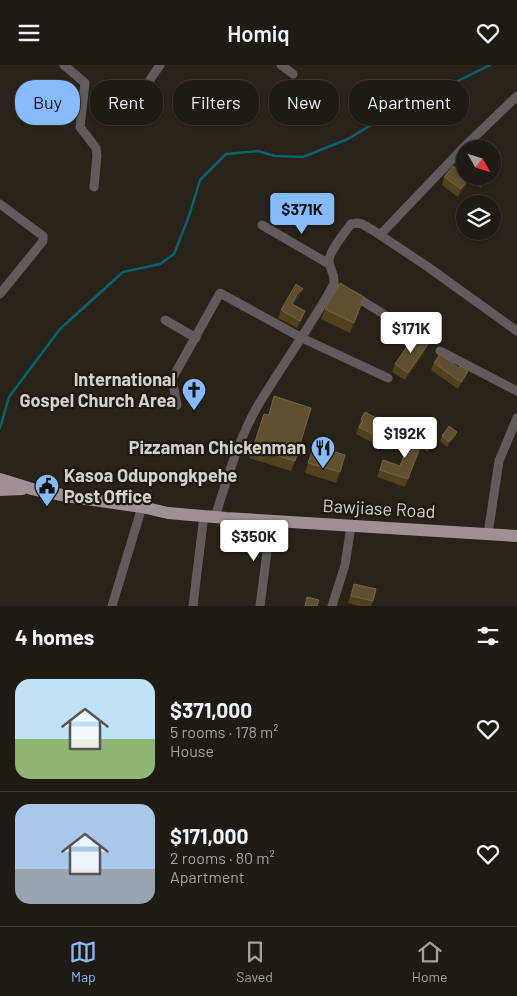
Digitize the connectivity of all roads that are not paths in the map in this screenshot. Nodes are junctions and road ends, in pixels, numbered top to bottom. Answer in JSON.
{"nodes":[{"id":1,"x":64,"y":65,"type":"edge"},
{"id":2,"x":160,"y":65,"type":"edge"},
{"id":3,"x":280,"y":65,"type":"edge"},
{"id":4,"x":293,"y":74,"type":"dead end"},
{"id":5,"x":150,"y":80,"type":"edge"},
{"id":6,"x":517,"y":96,"type":"edge"},
{"id":7,"x":94,"y":187,"type":"dead end"},
{"id":8,"x":0,"y":204,"type":"edge"},
{"id":9,"x":262,"y":225,"type":"dead end"},
{"id":10,"x":380,"y":235,"type":"junction"},
{"id":11,"x":329,"y":264,"type":"junction"},
{"id":12,"x":334,"y":285,"type":"junction"},
{"id":13,"x":0,"y":295,"type":"edge"},
{"id":14,"x":165,"y":320,"type":"dead end"},
{"id":15,"x":407,"y":328,"type":"dead end"},
{"id":16,"x":517,"y":331,"type":"edge"},
{"id":17,"x":196,"y":338,"type":"junction"},
{"id":18,"x":302,"y":338,"type":"junction"},
{"id":19,"x":440,"y":351,"type":"dead end"},
{"id":20,"x":388,"y":378,"type":"dead end"},
{"id":21,"x":517,"y":391,"type":"edge"},
{"id":22,"x":177,"y":405,"type":"dead end"},
{"id":23,"x":517,"y":418,"type":"edge"},
{"id":24,"x":0,"y":479,"type":"edge"},
{"id":25,"x":32,"y":489,"type":"junction"},
{"id":26,"x":0,"y":490,"type":"edge"},
{"id":27,"x":142,"y":507,"type":"junction"},
{"id":28,"x":210,"y":516,"type":"junction"},
{"id":29,"x":271,"y":521,"type":"junction"},
{"id":30,"x":350,"y":526,"type":"junction"},
{"id":31,"x":488,"y":534,"type":"junction"},
{"id":32,"x":517,"y":536,"type":"edge"},
{"id":33,"x":112,"y":606,"type":"edge"},
{"id":34,"x":193,"y":606,"type":"edge"},
{"id":35,"x":260,"y":606,"type":"edge"},
{"id":36,"x":332,"y":606,"type":"edge"}],
"edges":[{"from":1,"to":7,"type":"street"},
{"from":2,"to":5,"type":"street"},
{"from":3,"to":4,"type":"street"},
{"from":6,"to":10,"type":"street"},
{"from":8,"to":13,"type":"street"},
{"from":9,"to":11,"type":"street"},
{"from":10,"to":11,"type":"street"},
{"from":10,"to":16,"type":"street"},
{"from":11,"to":12,"type":"street"},
{"from":12,"to":15,"type":"street"},
{"from":12,"to":18,"type":"street"},
{"from":14,"to":17,"type":"street"},
{"from":17,"to":18,"type":"street"},
{"from":17,"to":22,"type":"street"},
{"from":18,"to":20,"type":"street"},
{"from":18,"to":28,"type":"street"},
{"from":19,"to":21,"type":"street"},
{"from":23,"to":31,"type":"street"},
{"from":24,"to":25,"type":"main road","name":"Bawjiase Road"},
{"from":25,"to":26,"type":"main road","name":"Bawjiase Road"},
{"from":25,"to":27,"type":"main road","name":"Bawjiase Road"},
{"from":27,"to":28,"type":"main road","name":"Bawjiase Road"},
{"from":27,"to":33,"type":"street"},
{"from":28,"to":29,"type":"main road","name":"Bawjiase Road"},
{"from":28,"to":34,"type":"street"},
{"from":29,"to":30,"type":"main road","name":"Bawjiase Road"},
{"from":29,"to":35,"type":"street"},
{"from":30,"to":31,"type":"main road","name":"Bawjiase Road"},
{"from":30,"to":36,"type":"street"},
{"from":31,"to":32,"type":"main road","name":"Bawjiase Road"}]}
